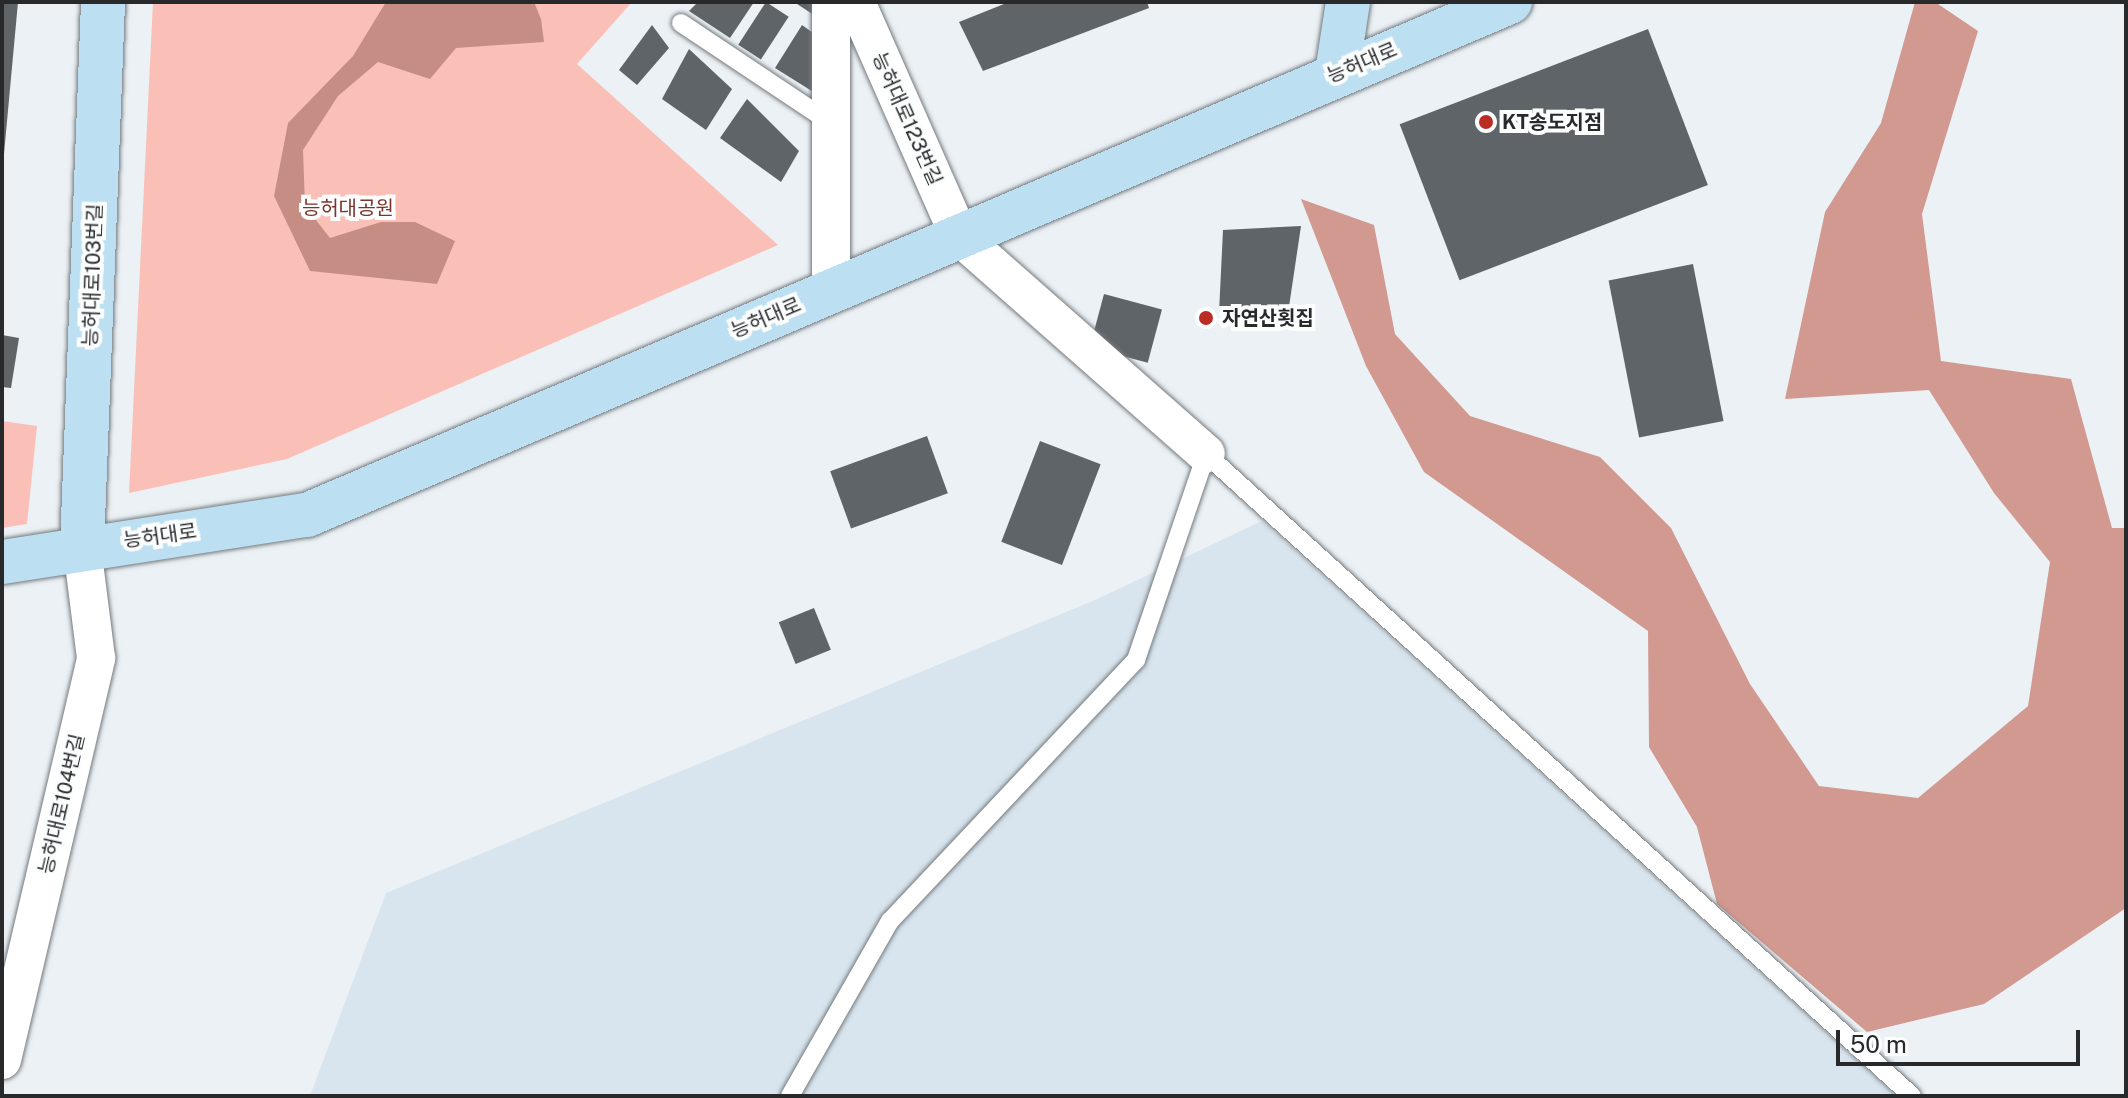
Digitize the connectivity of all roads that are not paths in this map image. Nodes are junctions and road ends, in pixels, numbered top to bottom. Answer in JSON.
{"nodes":[{"id":1,"x":103,"y":2,"type":"edge"},
{"id":2,"x":1348,"y":2,"type":"edge"},
{"id":3,"x":1510,"y":2,"type":"edge"},
{"id":4,"x":857,"y":5,"type":"edge"},
{"id":5,"x":681,"y":23,"type":"dead end"},
{"id":6,"x":1337,"y":73,"type":"junction"},
{"id":7,"x":831,"y":123,"type":"junction"},
{"id":8,"x":959,"y":236,"type":"junction"},
{"id":9,"x":831,"y":291,"type":"junction"},
{"id":10,"x":1206,"y":454,"type":"junction"},
{"id":11,"x":82,"y":547,"type":"junction"},
{"id":12,"x":2,"y":562,"type":"edge"},
{"id":13,"x":2,"y":1060,"type":"edge"},
{"id":14,"x":790,"y":1096,"type":"edge"},
{"id":15,"x":1912,"y":1096,"type":"edge"}],
"edges":[{"from":1,"to":11,"type":"street","name":"능허대로103번길"},
{"from":2,"to":6,"type":"street"},
{"from":3,"to":6,"type":"street","name":"능허대로"},
{"from":4,"to":7,"type":"street"},
{"from":4,"to":8,"type":"street","name":"능허대로123번길"},
{"from":5,"to":7,"type":"lane"},
{"from":6,"to":8,"type":"street","name":"능허대로"},
{"from":7,"to":9,"type":"street"},
{"from":8,"to":9,"type":"street","name":"능허대로"},
{"from":8,"to":10,"type":"street"},
{"from":9,"to":11,"type":"street","name":"능허대로"},
{"from":10,"to":14,"type":"lane"},
{"from":10,"to":15,"type":"lane"},
{"from":11,"to":12,"type":"street","name":"능허대로"},
{"from":11,"to":13,"type":"street","name":"능허대로104번길"}]}
